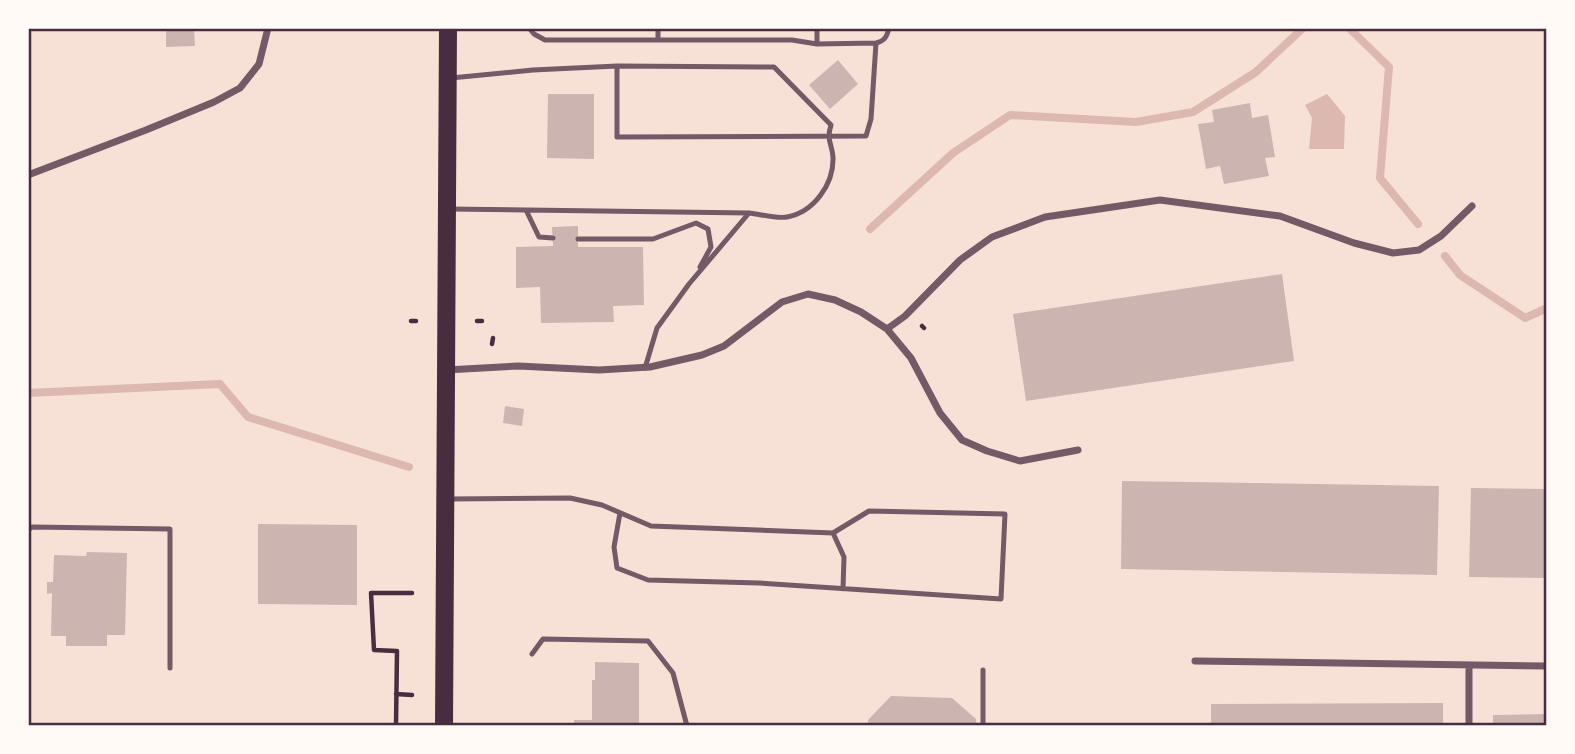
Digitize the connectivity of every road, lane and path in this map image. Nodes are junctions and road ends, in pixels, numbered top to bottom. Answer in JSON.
{"nodes":[{"id":1,"x":268,"y":28,"type":"edge"},
{"id":2,"x":448,"y":28,"type":"edge"},
{"id":3,"x":529,"y":28,"type":"edge"},
{"id":4,"x":658,"y":28,"type":"edge"},
{"id":5,"x":817,"y":28,"type":"edge"},
{"id":6,"x":888,"y":28,"type":"edge"},
{"id":7,"x":658,"y":39,"type":"junction"},
{"id":8,"x":876,"y":43,"type":"junction"},
{"id":9,"x":817,"y":44,"type":"junction"},
{"id":10,"x":617,"y":66,"type":"junction"},
{"id":11,"x":448,"y":78,"type":"junction"},
{"id":12,"x":827,"y":136,"type":"junction"},
{"id":13,"x":28,"y":175,"type":"edge"},
{"id":14,"x":1472,"y":206,"type":"dead end"},
{"id":15,"x":447,"y":209,"type":"junction"},
{"id":16,"x":526,"y":210,"type":"junction"},
{"id":17,"x":749,"y":212,"type":"junction"},
{"id":18,"x":553,"y":238,"type":"dead end"},
{"id":19,"x":578,"y":239,"type":"dead end"},
{"id":20,"x":693,"y":279,"type":"junction"},
{"id":21,"x":887,"y":329,"type":"junction"},
{"id":22,"x":645,"y":368,"type":"junction"},
{"id":23,"x":446,"y":370,"type":"junction"},
{"id":24,"x":1078,"y":450,"type":"dead end"},
{"id":25,"x":445,"y":499,"type":"junction"},
{"id":26,"x":620,"y":513,"type":"junction"},
{"id":27,"x":30,"y":528,"type":"edge"},
{"id":28,"x":833,"y":533,"type":"junction"},
{"id":29,"x":843,"y":589,"type":"junction"},
{"id":30,"x":412,"y":593,"type":"dead end"},
{"id":31,"x":532,"y":654,"type":"dead end"},
{"id":32,"x":1195,"y":661,"type":"dead end"},
{"id":33,"x":1469,"y":665,"type":"junction"},
{"id":34,"x":1547,"y":666,"type":"edge"},
{"id":35,"x":170,"y":668,"type":"dead end"},
{"id":36,"x":983,"y":670,"type":"dead end"},
{"id":37,"x":396,"y":694,"type":"junction"},
{"id":38,"x":412,"y":695,"type":"dead end"},
{"id":39,"x":396,"y":726,"type":"edge"},
{"id":40,"x":443,"y":726,"type":"edge"},
{"id":41,"x":687,"y":726,"type":"edge"},
{"id":42,"x":983,"y":726,"type":"edge"},
{"id":43,"x":1469,"y":726,"type":"edge"}],
"edges":[{"from":1,"to":13,"type":"street"},
{"from":2,"to":11,"type":"main road"},
{"from":3,"to":7,"type":"lane"},
{"from":4,"to":7,"type":"lane"},
{"from":5,"to":9,"type":"lane"},
{"from":6,"to":8,"type":"lane"},
{"from":7,"to":9,"type":"lane"},
{"from":8,"to":9,"type":"lane"},
{"from":8,"to":12,"type":"lane"},
{"from":10,"to":11,"type":"lane"},
{"from":10,"to":12,"type":"lane"},
{"from":10,"to":12,"type":"lane"},
{"from":11,"to":15,"type":"main road"},
{"from":12,"to":17,"type":"lane"},
{"from":14,"to":21,"type":"street"},
{"from":15,"to":16,"type":"lane"},
{"from":15,"to":23,"type":"main road"},
{"from":16,"to":17,"type":"lane"},
{"from":16,"to":18,"type":"lane"},
{"from":17,"to":20,"type":"lane"},
{"from":19,"to":20,"type":"lane"},
{"from":20,"to":22,"type":"lane"},
{"from":21,"to":22,"type":"street"},
{"from":21,"to":24,"type":"street"},
{"from":22,"to":23,"type":"street"},
{"from":23,"to":25,"type":"main road"},
{"from":25,"to":26,"type":"lane"},
{"from":25,"to":40,"type":"main road"},
{"from":26,"to":28,"type":"lane"},
{"from":26,"to":29,"type":"lane"},
{"from":27,"to":35,"type":"lane"},
{"from":28,"to":29,"type":"lane"},
{"from":28,"to":29,"type":"lane"},
{"from":30,"to":37,"type":"path"},
{"from":31,"to":41,"type":"lane"},
{"from":32,"to":33,"type":"street"},
{"from":33,"to":34,"type":"street"},
{"from":33,"to":43,"type":"street"},
{"from":36,"to":42,"type":"lane"},
{"from":37,"to":38,"type":"path"},
{"from":37,"to":39,"type":"path"}]}
